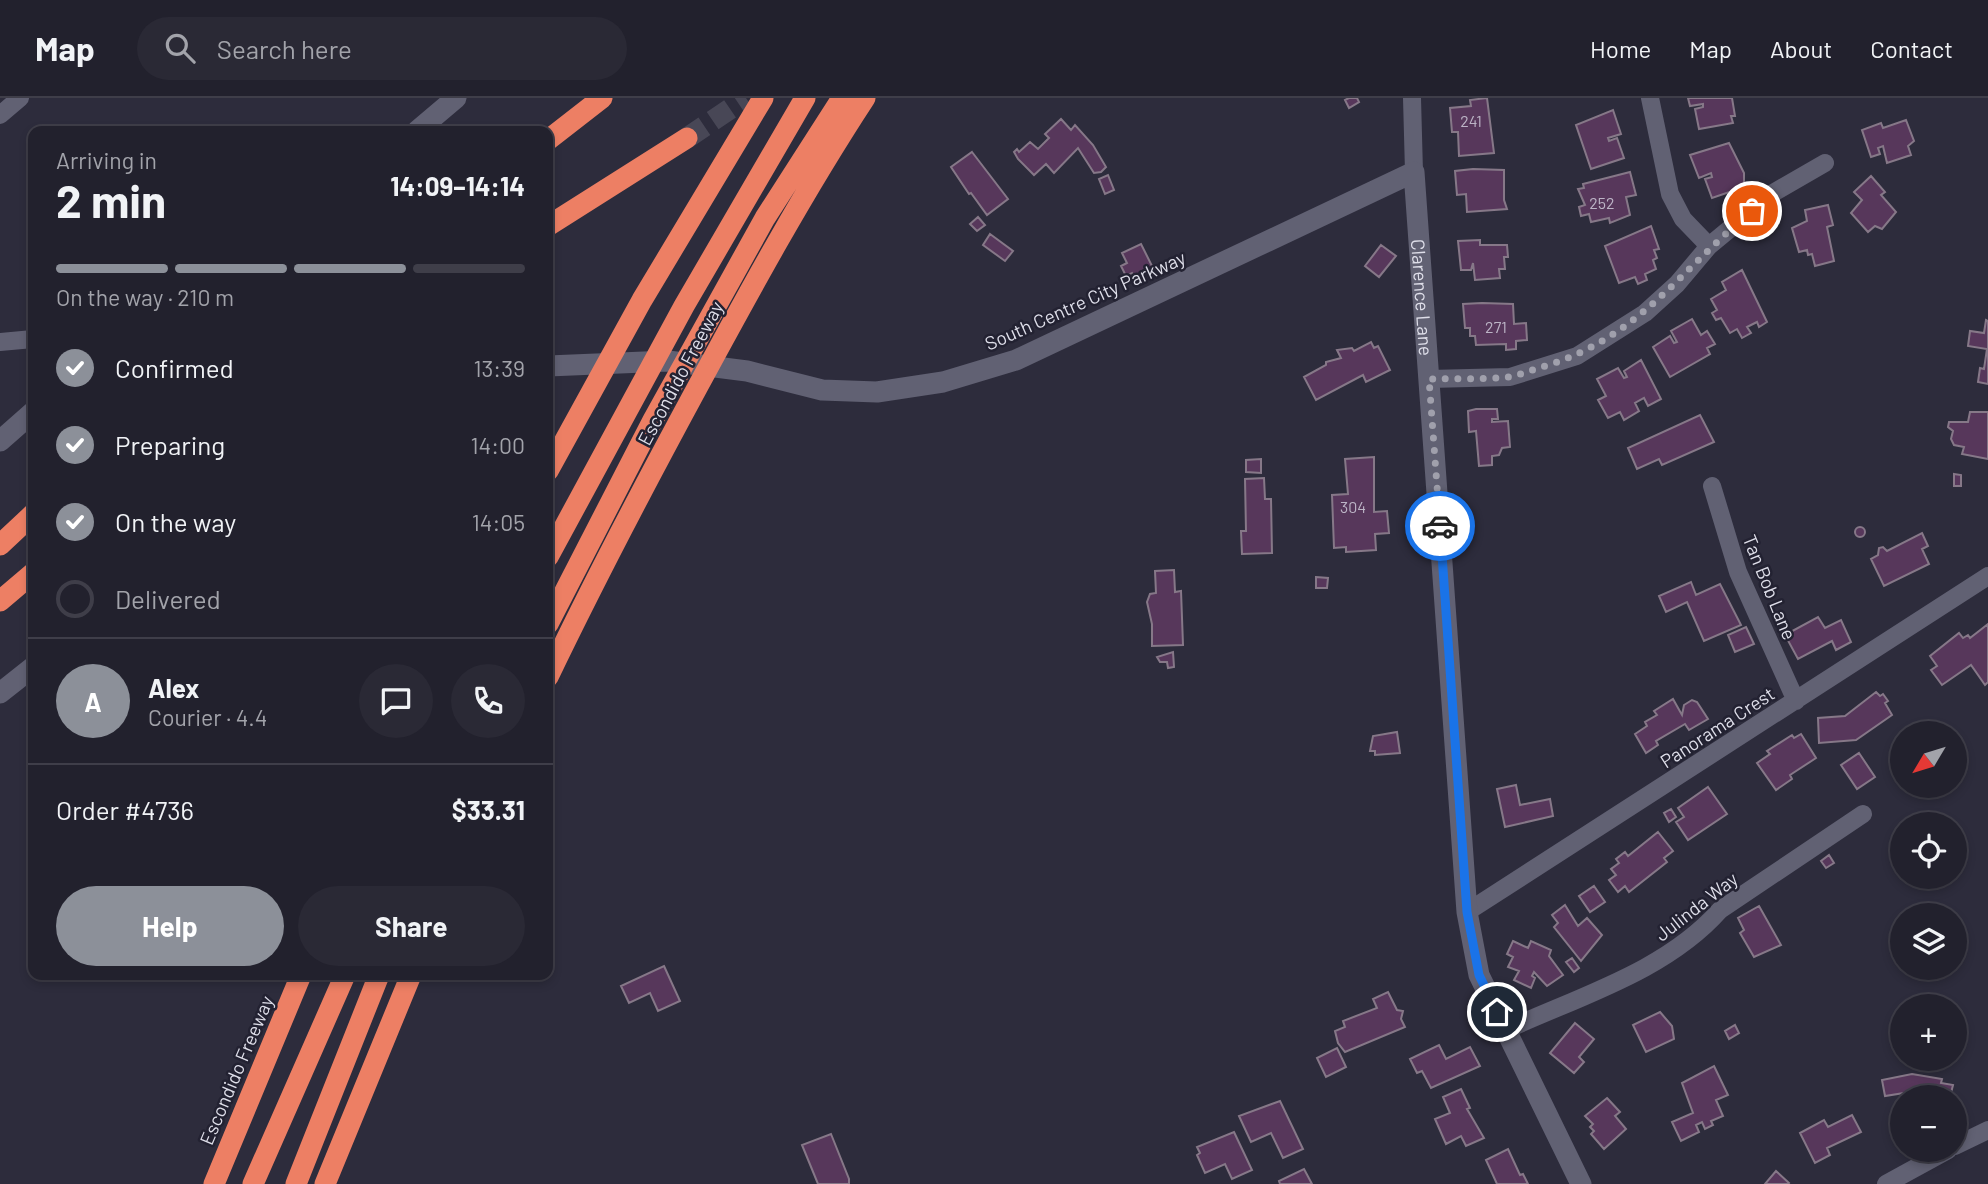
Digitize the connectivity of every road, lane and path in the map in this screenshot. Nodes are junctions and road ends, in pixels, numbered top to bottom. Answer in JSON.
{"nodes":[{"id":1,"x":20,"y":98,"type":"edge"},
{"id":2,"x":456,"y":98,"type":"edge"},
{"id":3,"x":602,"y":98,"type":"edge"},
{"id":4,"x":763,"y":98,"type":"edge"},
{"id":5,"x":805,"y":98,"type":"edge"},
{"id":6,"x":842,"y":98,"type":"edge"},
{"id":7,"x":865,"y":98,"type":"edge"},
{"id":8,"x":1412,"y":98,"type":"edge"},
{"id":9,"x":1650,"y":98,"type":"edge"},
{"id":10,"x":0,"y":115,"type":"edge"},
{"id":11,"x":423,"y":126,"type":"edge"},
{"id":12,"x":553,"y":136,"type":"edge"},
{"id":13,"x":687,"y":138,"type":"tunnel mouth"},
{"id":14,"x":1825,"y":163,"type":"dead end"},
{"id":15,"x":1414,"y":172,"type":"junction"},
{"id":16,"x":553,"y":223,"type":"edge"},
{"id":17,"x":1710,"y":246,"type":"junction"},
{"id":18,"x":28,"y":340,"type":"edge"},
{"id":19,"x":0,"y":342,"type":"edge"},
{"id":20,"x":553,"y":366,"type":"edge"},
{"id":21,"x":1429,"y":379,"type":"junction"},
{"id":22,"x":28,"y":416,"type":"edge"},
{"id":23,"x":0,"y":441,"type":"edge"},
{"id":24,"x":553,"y":462,"type":"edge"},
{"id":25,"x":1712,"y":486,"type":"dead end"},
{"id":26,"x":28,"y":519,"type":"edge"},
{"id":27,"x":0,"y":545,"type":"edge"},
{"id":28,"x":553,"y":547,"type":"edge"},
{"id":29,"x":1988,"y":576,"type":"edge"},
{"id":30,"x":28,"y":577,"type":"edge"},
{"id":31,"x":0,"y":601,"type":"edge"},
{"id":32,"x":553,"y":614,"type":"edge"},
{"id":33,"x":553,"y":667,"type":"edge"},
{"id":34,"x":28,"y":671,"type":"edge"},
{"id":35,"x":0,"y":692,"type":"edge"},
{"id":36,"x":1796,"y":701,"type":"junction"},
{"id":37,"x":1863,"y":814,"type":"dead end"},
{"id":38,"x":1467,"y":912,"type":"junction"},
{"id":39,"x":299,"y":980,"type":"edge"},
{"id":40,"x":343,"y":980,"type":"edge"},
{"id":41,"x":377,"y":980,"type":"edge"},
{"id":42,"x":409,"y":980,"type":"edge"},
{"id":43,"x":1506,"y":1030,"type":"junction"},
{"id":44,"x":1988,"y":1130,"type":"edge"},
{"id":45,"x":1967,"y":1140,"type":"edge"},
{"id":46,"x":1923,"y":1162,"type":"edge"},
{"id":47,"x":214,"y":1184,"type":"edge"},
{"id":48,"x":253,"y":1184,"type":"edge"},
{"id":49,"x":296,"y":1184,"type":"edge"},
{"id":50,"x":325,"y":1184,"type":"edge"},
{"id":51,"x":1581,"y":1184,"type":"edge"},
{"id":52,"x":1886,"y":1184,"type":"edge"}],
"edges":[{"from":1,"to":10,"type":"street"},
{"from":2,"to":11,"type":"street"},
{"from":3,"to":12,"type":"highway"},
{"from":4,"to":24,"type":"highway"},
{"from":5,"to":28,"type":"highway"},
{"from":6,"to":32,"type":"highway"},
{"from":7,"to":33,"type":"highway","name":"Escondido Freeway"},
{"from":8,"to":15,"type":"street","name":"Clarence Lane"},
{"from":9,"to":17,"type":"street"},
{"from":13,"to":16,"type":"highway"},
{"from":14,"to":17,"type":"street"},
{"from":15,"to":20,"type":"street","name":"South Centre City Parkway"},
{"from":15,"to":21,"type":"street","name":"Clarence Lane"},
{"from":17,"to":21,"type":"street"},
{"from":18,"to":19,"type":"street"},
{"from":21,"to":38,"type":"street","name":"Clarence Lane"},
{"from":22,"to":23,"type":"street"},
{"from":25,"to":36,"type":"street","name":"Tan Bob Lane"},
{"from":26,"to":27,"type":"highway"},
{"from":29,"to":36,"type":"street","name":"Panorama Crest"},
{"from":30,"to":31,"type":"highway"},
{"from":34,"to":35,"type":"street"},
{"from":36,"to":38,"type":"street","name":"Panorama Crest"},
{"from":37,"to":43,"type":"street","name":"Julinda Way"},
{"from":38,"to":43,"type":"street","name":"Clarence Lane"},
{"from":39,"to":47,"type":"highway","name":"Escondido Freeway"},
{"from":40,"to":48,"type":"highway"},
{"from":41,"to":49,"type":"highway"},
{"from":42,"to":50,"type":"highway"},
{"from":43,"to":51,"type":"street","name":"Clarence Lane"},
{"from":44,"to":45,"type":"street"},
{"from":46,"to":52,"type":"street"}]}
